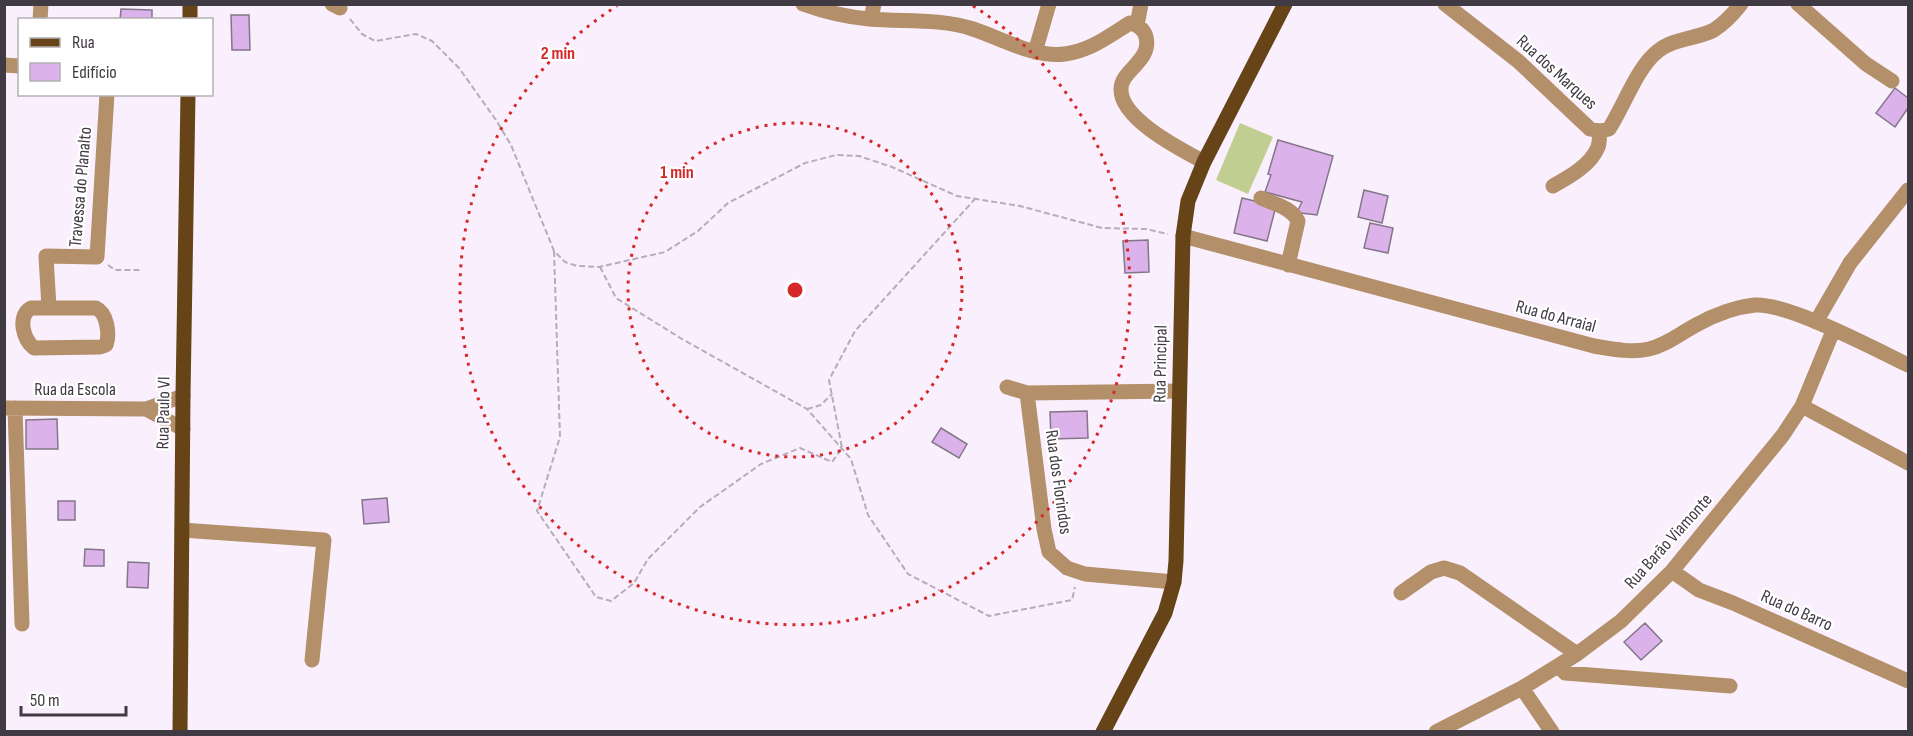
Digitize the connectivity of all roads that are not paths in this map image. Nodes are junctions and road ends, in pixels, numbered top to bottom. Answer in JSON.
{"nodes":[{"id":1,"x":803,"y":4,"type":"edge"},
{"id":2,"x":1049,"y":4,"type":"edge"},
{"id":3,"x":1141,"y":4,"type":"edge"},
{"id":4,"x":1286,"y":4,"type":"edge"},
{"id":5,"x":1445,"y":4,"type":"edge"},
{"id":6,"x":1741,"y":4,"type":"edge"},
{"id":7,"x":1798,"y":4,"type":"edge"},
{"id":8,"x":873,"y":12,"type":"edge"},
{"id":9,"x":1137,"y":25,"type":"junction"},
{"id":10,"x":1035,"y":52,"type":"junction"},
{"id":11,"x":1892,"y":81,"type":"dead end"},
{"id":12,"x":107,"y":96,"type":"edge"},
{"id":13,"x":189,"y":96,"type":"edge"},
{"id":14,"x":1600,"y":131,"type":"junction"},
{"id":15,"x":1204,"y":162,"type":"junction"},
{"id":16,"x":1553,"y":186,"type":"dead end"},
{"id":17,"x":1908,"y":190,"type":"edge"},
{"id":18,"x":1260,"y":198,"type":"dead end"},
{"id":19,"x":1183,"y":236,"type":"junction"},
{"id":20,"x":1288,"y":265,"type":"junction"},
{"id":21,"x":49,"y":308,"type":"junction"},
{"id":22,"x":1816,"y":322,"type":"junction"},
{"id":23,"x":1833,"y":331,"type":"junction"},
{"id":24,"x":1908,"y":365,"type":"edge"},
{"id":25,"x":1007,"y":387,"type":"dead end"},
{"id":26,"x":1179,"y":391,"type":"junction"},
{"id":27,"x":1027,"y":393,"type":"junction"},
{"id":28,"x":183,"y":396,"type":"junction"},
{"id":29,"x":1802,"y":406,"type":"junction"},
{"id":30,"x":10,"y":408,"type":"edge"},
{"id":31,"x":146,"y":409,"type":"junction"},
{"id":32,"x":183,"y":429,"type":"junction"},
{"id":33,"x":1908,"y":463,"type":"edge"},
{"id":34,"x":182,"y":530,"type":"junction"},
{"id":35,"x":1672,"y":571,"type":"junction"},
{"id":36,"x":1174,"y":582,"type":"junction"},
{"id":37,"x":1401,"y":593,"type":"dead end"},
{"id":38,"x":22,"y":624,"type":"dead end"},
{"id":39,"x":1576,"y":654,"type":"junction"},
{"id":40,"x":312,"y":660,"type":"dead end"},
{"id":41,"x":1559,"y":665,"type":"junction"},
{"id":42,"x":1908,"y":681,"type":"edge"},
{"id":43,"x":1730,"y":686,"type":"dead end"},
{"id":44,"x":1522,"y":688,"type":"junction"},
{"id":45,"x":180,"y":732,"type":"edge"},
{"id":46,"x":1103,"y":732,"type":"edge"},
{"id":47,"x":1436,"y":732,"type":"edge"},
{"id":48,"x":1552,"y":732,"type":"edge"}],
"edges":[{"from":1,"to":8,"type":"street"},
{"from":2,"to":10,"type":"street"},
{"from":3,"to":9,"type":"street"},
{"from":4,"to":15,"type":"main road","name":"Rua Principal"},
{"from":5,"to":14,"type":"street","name":"Rua dos Marques"},
{"from":6,"to":14,"type":"street","name":"Rua dos Marques"},
{"from":7,"to":11,"type":"street"},
{"from":8,"to":10,"type":"street"},
{"from":9,"to":10,"type":"street"},
{"from":9,"to":15,"type":"street"},
{"from":12,"to":21,"type":"street","name":"Travessa do Planalto"},
{"from":13,"to":28,"type":"main road","name":"Rua Paulo VI"},
{"from":14,"to":16,"type":"street"},
{"from":15,"to":19,"type":"main road","name":"Rua Principal"},
{"from":17,"to":22,"type":"street"},
{"from":18,"to":20,"type":"street"},
{"from":19,"to":20,"type":"street","name":"Rua do Arraial"},
{"from":19,"to":26,"type":"main road","name":"Rua Principal"},
{"from":20,"to":22,"type":"street","name":"Rua do Arraial"},
{"from":21,"to":21,"type":"street"},
{"from":22,"to":23,"type":"street","name":"Rua do Arraial"},
{"from":23,"to":24,"type":"street","name":"Rua do Arraial"},
{"from":23,"to":29,"type":"street","name":"Rua Barão Viamonte"},
{"from":25,"to":27,"type":"street"},
{"from":26,"to":27,"type":"street"},
{"from":26,"to":36,"type":"main road","name":"Rua Principal"},
{"from":27,"to":36,"type":"street","name":"Rua dos Florindos"},
{"from":28,"to":31,"type":"street","name":"Rua da Escola"},
{"from":28,"to":32,"type":"main road","name":"Rua Paulo VI"},
{"from":29,"to":33,"type":"street"},
{"from":29,"to":35,"type":"street","name":"Rua Barão Viamonte"},
{"from":30,"to":31,"type":"street","name":"Rua da Escola"},
{"from":30,"to":38,"type":"street"},
{"from":31,"to":32,"type":"street","name":"Rua da Escola"},
{"from":32,"to":34,"type":"main road","name":"Rua Paulo VI"},
{"from":34,"to":40,"type":"street"},
{"from":34,"to":45,"type":"main road","name":"Rua Paulo VI"},
{"from":35,"to":39,"type":"street","name":"Rua Barão Viamonte"},
{"from":35,"to":42,"type":"street","name":"Rua do Barro"},
{"from":36,"to":46,"type":"main road","name":"Rua Principal"},
{"from":37,"to":39,"type":"street"},
{"from":39,"to":41,"type":"street","name":"Rua Barão Viamonte"},
{"from":41,"to":43,"type":"street"},
{"from":41,"to":44,"type":"street","name":"Rua Barão Viamonte"},
{"from":44,"to":47,"type":"street","name":"Rua Barão Viamonte"},
{"from":44,"to":48,"type":"street"}]}
